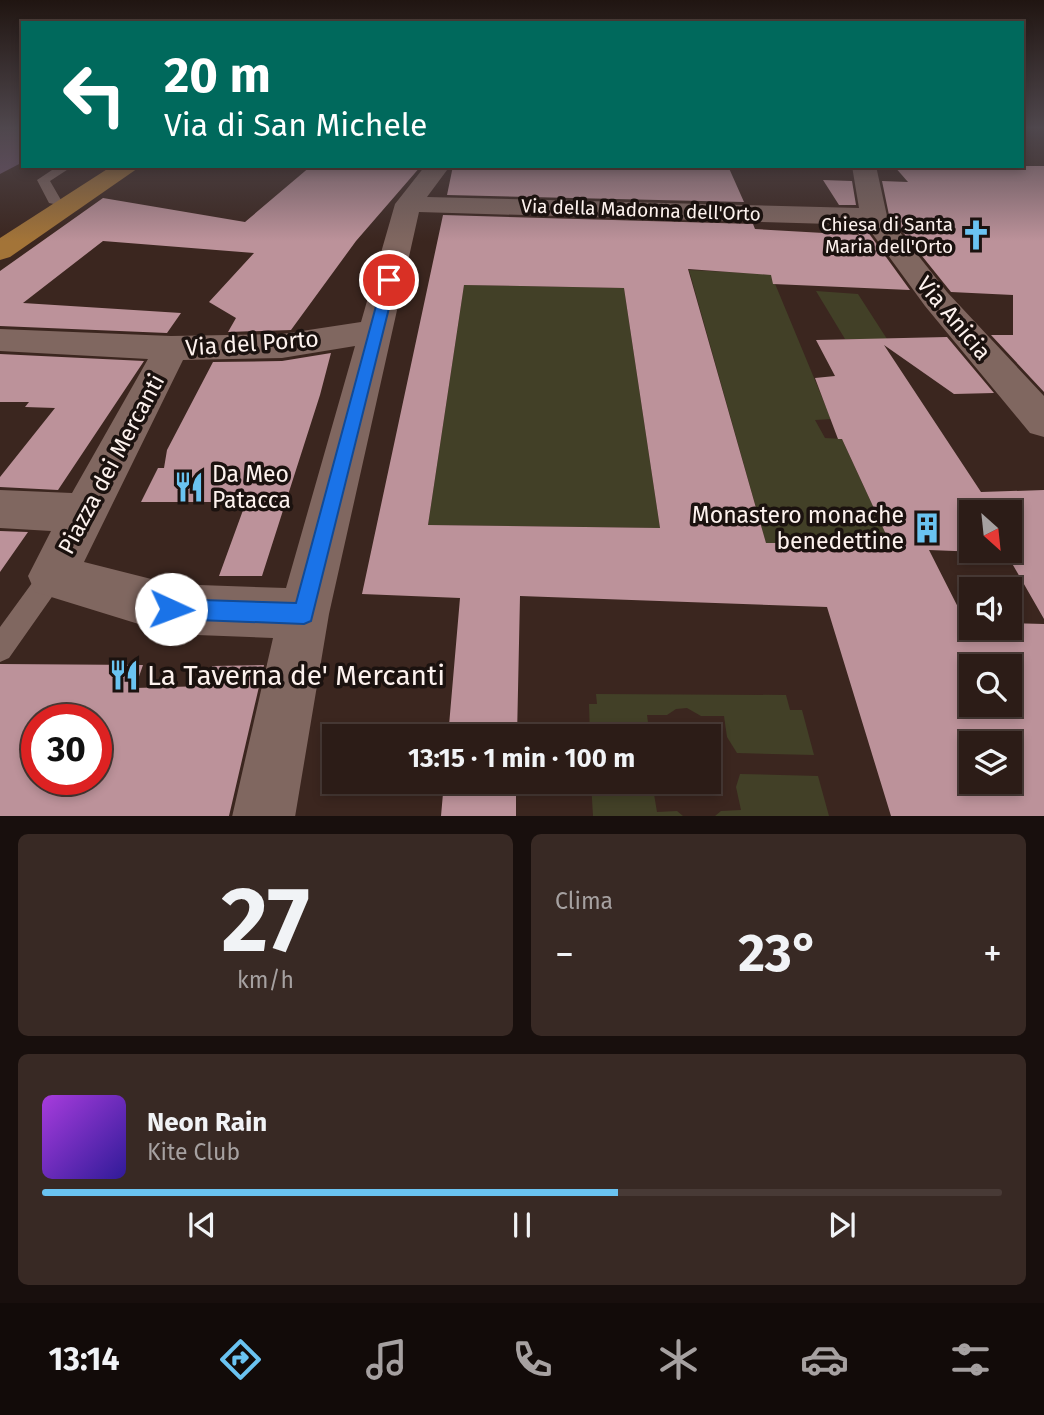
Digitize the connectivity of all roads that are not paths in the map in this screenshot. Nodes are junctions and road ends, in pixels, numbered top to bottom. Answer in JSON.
{"nodes":[{"id":1,"x":64,"y":168,"type":"edge"},
{"id":2,"x":108,"y":168,"type":"edge"},
{"id":3,"x":126,"y":168,"type":"edge"},
{"id":4,"x":436,"y":168,"type":"edge"},
{"id":5,"x":864,"y":168,"type":"edge"},
{"id":6,"x":54,"y":200,"type":"junction"},
{"id":7,"x":408,"y":204,"type":"junction"},
{"id":8,"x":874,"y":217,"type":"junction"},
{"id":9,"x":0,"y":232,"type":"edge"},
{"id":10,"x":0,"y":251,"type":"edge"},
{"id":11,"x":377,"y":331,"type":"junction"},
{"id":12,"x":6,"y":341,"type":"edge"},
{"id":13,"x":171,"y":348,"type":"junction"},
{"id":14,"x":1044,"y":422,"type":"edge"},
{"id":15,"x":0,"y":509,"type":"edge"},
{"id":16,"x":87,"y":513,"type":"junction"},
{"id":17,"x":52,"y":576,"type":"junction"},
{"id":18,"x":304,"y":614,"type":"junction"},
{"id":19,"x":0,"y":649,"type":"edge"},
{"id":20,"x":262,"y":816,"type":"edge"}],
"edges":[{"from":1,"to":6,"type":"lane"},
{"from":2,"to":6,"type":"main road"},
{"from":3,"to":10,"type":"main road"},
{"from":4,"to":7,"type":"street"},
{"from":5,"to":8,"type":"street","name":"Via Anicia"},
{"from":6,"to":9,"type":"main road"},
{"from":7,"to":8,"type":"street","name":"Via della Madonna dell'Orto"},
{"from":7,"to":11,"type":"street"},
{"from":8,"to":14,"type":"street","name":"Via Anicia"},
{"from":11,"to":13,"type":"street","name":"Via del Porto"},
{"from":11,"to":18,"type":"street"},
{"from":12,"to":13,"type":"street","name":"Via del Porto"},
{"from":13,"to":16,"type":"street","name":"Piazza dei Mercanti"},
{"from":15,"to":16,"type":"street"},
{"from":16,"to":17,"type":"street","name":"Piazza dei Mercanti"},
{"from":17,"to":18,"type":"street","name":"Piazza dei Mercanti"},
{"from":17,"to":19,"type":"lane"},
{"from":18,"to":20,"type":"street"}]}
